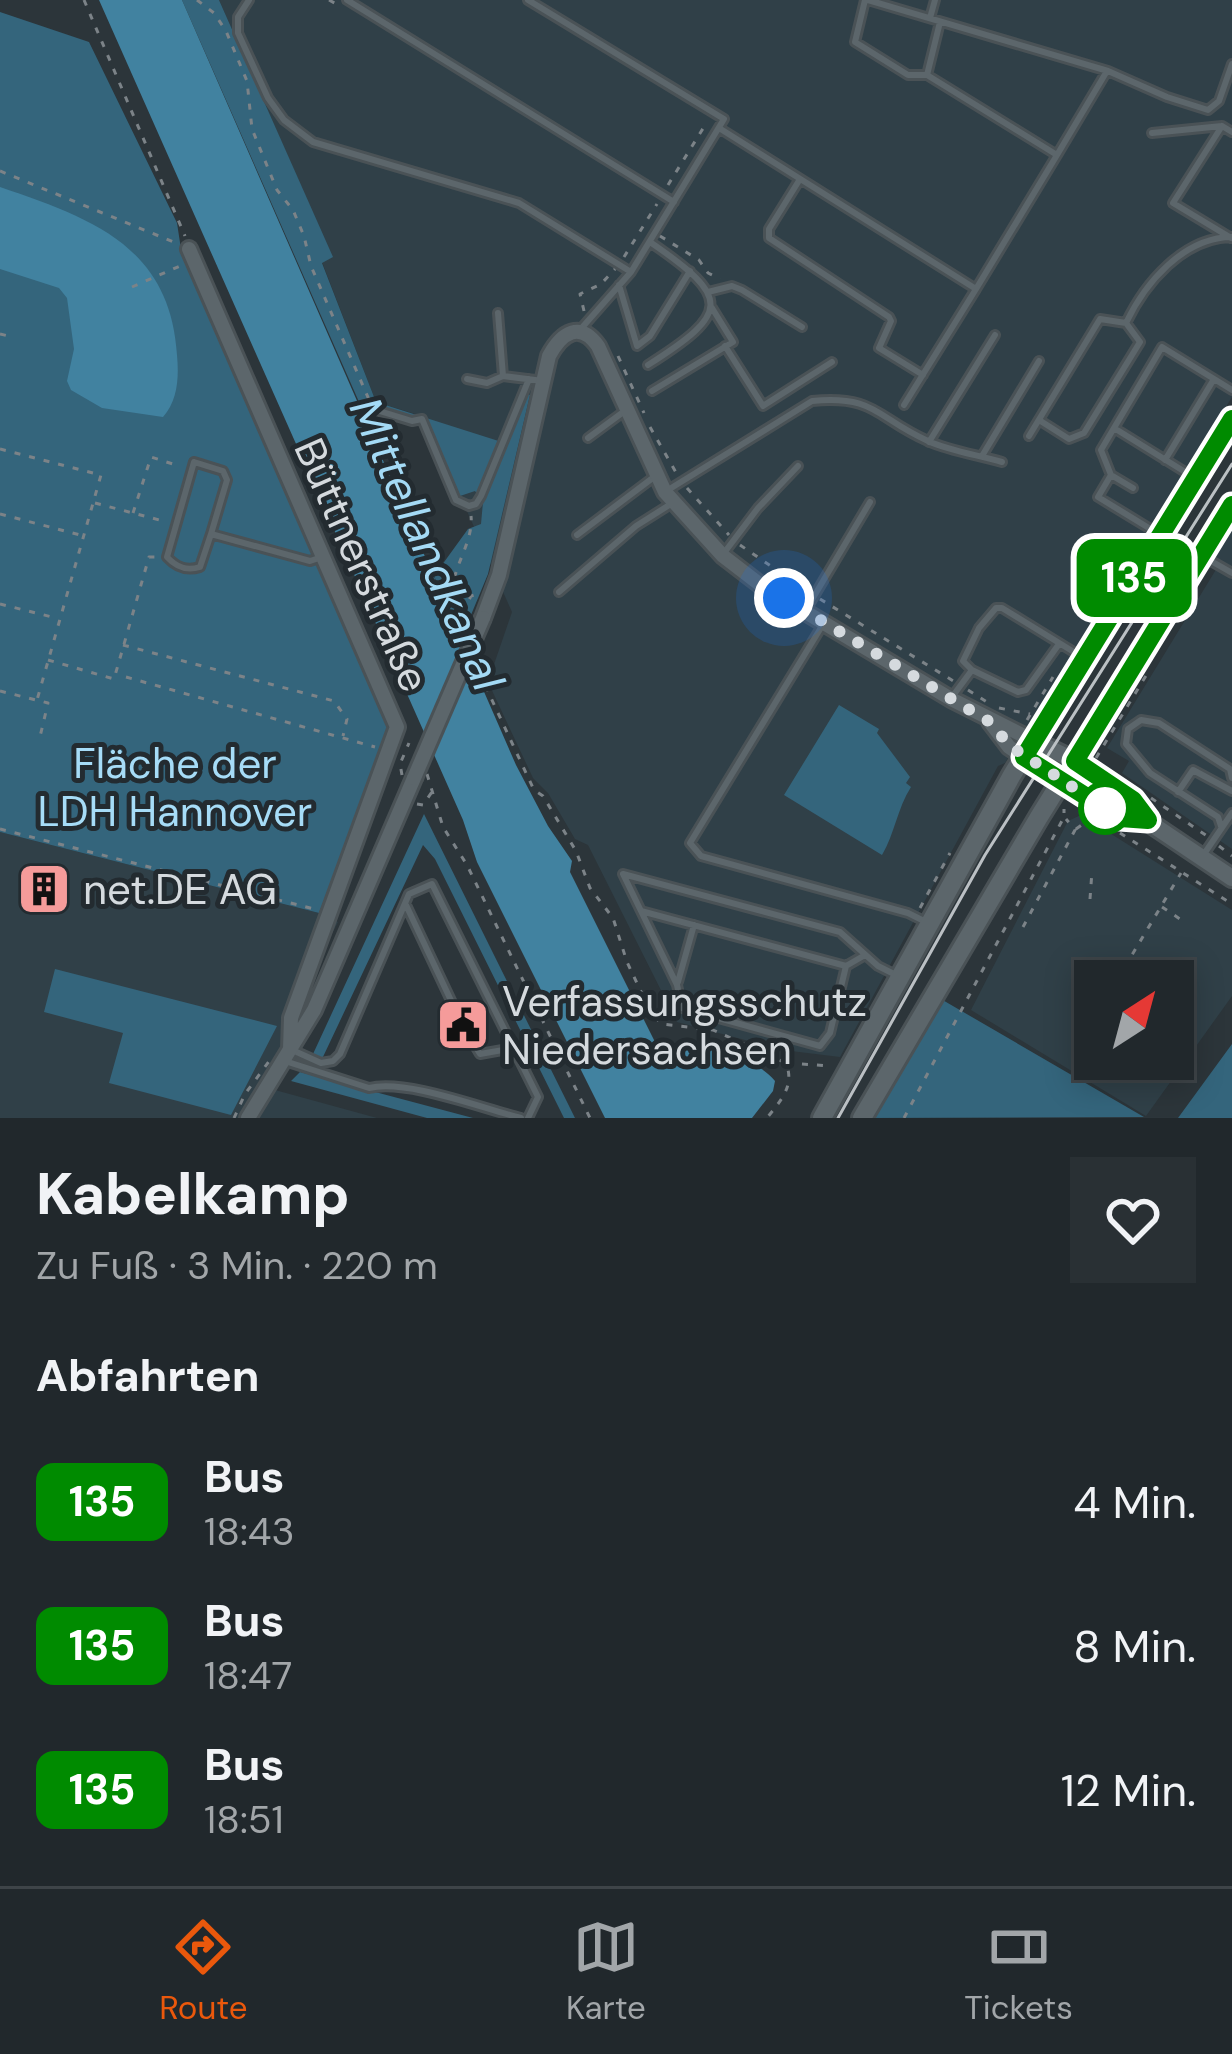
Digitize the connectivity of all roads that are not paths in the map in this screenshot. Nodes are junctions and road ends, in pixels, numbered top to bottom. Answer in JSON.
{"nodes":[{"id":1,"x":248,"y":0,"type":"edge"},
{"id":2,"x":346,"y":0,"type":"edge"},
{"id":3,"x":528,"y":0,"type":"edge"},
{"id":4,"x":866,"y":0,"type":"edge"},
{"id":5,"x":935,"y":0,"type":"edge"},
{"id":6,"x":930,"y":18,"type":"junction"},
{"id":7,"x":940,"y":22,"type":"junction"},
{"id":8,"x":1232,"y":64,"type":"edge"},
{"id":9,"x":1108,"y":70,"type":"junction"},
{"id":10,"x":927,"y":75,"type":"junction"},
{"id":11,"x":1222,"y":126,"type":"junction"},
{"id":12,"x":718,"y":128,"type":"junction"},
{"id":13,"x":1232,"y":132,"type":"edge"},
{"id":14,"x":1152,"y":133,"type":"dead end"},
{"id":15,"x":1057,"y":155,"type":"junction"},
{"id":16,"x":800,"y":179,"type":"junction"},
{"id":17,"x":674,"y":202,"type":"junction"},
{"id":18,"x":1232,"y":238,"type":"edge"},
{"id":19,"x":650,"y":242,"type":"junction"},
{"id":20,"x":191,"y":255,"type":"road end"},
{"id":21,"x":690,"y":271,"type":"junction"},
{"id":22,"x":631,"y":272,"type":"junction"},
{"id":23,"x":619,"y":285,"type":"junction"},
{"id":24,"x":976,"y":289,"type":"junction"},
{"id":25,"x":708,"y":292,"type":"junction"},
{"id":26,"x":711,"y":305,"type":"junction"},
{"id":27,"x":499,"y":314,"type":"dead end"},
{"id":28,"x":1126,"y":323,"type":"junction"},
{"id":29,"x":802,"y":327,"type":"dead end"},
{"id":30,"x":580,"y":331,"type":"junction"},
{"id":31,"x":995,"y":335,"type":"dead end"},
{"id":32,"x":725,"y":346,"type":"junction"},
{"id":33,"x":1039,"y":361,"type":"dead end"},
{"id":34,"x":832,"y":362,"type":"dead end"},
{"id":35,"x":648,"y":365,"type":"dead end"},
{"id":36,"x":923,"y":375,"type":"junction"},
{"id":37,"x":503,"y":376,"type":"junction"},
{"id":38,"x":1214,"y":379,"type":"junction"},
{"id":39,"x":467,"y":380,"type":"dead end"},
{"id":40,"x":536,"y":380,"type":"junction"},
{"id":41,"x":1232,"y":390,"type":"edge"},
{"id":42,"x":652,"y":391,"type":"dead end"},
{"id":43,"x":904,"y":405,"type":"dead end"},
{"id":44,"x":373,"y":409,"type":"road end"},
{"id":45,"x":626,"y":410,"type":"junction"},
{"id":46,"x":1232,"y":419,"type":"edge"},
{"id":47,"x":1039,"y":420,"type":"junction"},
{"id":48,"x":1114,"y":428,"type":"junction"},
{"id":49,"x":1029,"y":436,"type":"dead end"},
{"id":50,"x":588,"y":439,"type":"dead end"},
{"id":51,"x":929,"y":442,"type":"junction"},
{"id":52,"x":982,"y":456,"type":"junction"},
{"id":53,"x":1165,"y":460,"type":"junction"},
{"id":54,"x":1002,"y":461,"type":"dead end"},
{"id":55,"x":798,"y":466,"type":"dead end"},
{"id":56,"x":656,"y":474,"type":"junction"},
{"id":57,"x":1111,"y":475,"type":"junction"},
{"id":58,"x":1195,"y":478,"type":"junction"},
{"id":59,"x":1133,"y":488,"type":"dead end"},
{"id":60,"x":670,"y":497,"type":"junction"},
{"id":61,"x":870,"y":502,"type":"dead end"},
{"id":62,"x":1232,"y":505,"type":"edge"},
{"id":63,"x":211,"y":534,"type":"junction"},
{"id":64,"x":1160,"y":534,"type":"junction"},
{"id":65,"x":577,"y":536,"type":"dead end"},
{"id":66,"x":1202,"y":555,"type":"junction"},
{"id":67,"x":723,"y":556,"type":"junction"},
{"id":68,"x":322,"y":557,"type":"junction"},
{"id":69,"x":1232,"y":573,"type":"edge"},
{"id":70,"x":559,"y":592,"type":"dead end"},
{"id":71,"x":805,"y":611,"type":"junction"},
{"id":72,"x":824,"y":623,"type":"junction"},
{"id":73,"x":1059,"y":644,"type":"junction"},
{"id":74,"x":1085,"y":659,"type":"junction"},
{"id":75,"x":972,"y":670,"type":"junction"},
{"id":76,"x":951,"y":699,"type":"junction"},
{"id":77,"x":1029,"y":749,"type":"junction"},
{"id":78,"x":1085,"y":755,"type":"junction"},
{"id":79,"x":1232,"y":778,"type":"edge"},
{"id":80,"x":1061,"y":781,"type":"junction"},
{"id":81,"x":1232,"y":791,"type":"edge"},
{"id":82,"x":1179,"y":792,"type":"junction"},
{"id":83,"x":1232,"y":813,"type":"edge"},
{"id":84,"x":1148,"y":820,"type":"junction"},
{"id":85,"x":1221,"y":826,"type":"junction"},
{"id":86,"x":1203,"y":857,"type":"junction"},
{"id":87,"x":1232,"y":878,"type":"edge"},
{"id":88,"x":405,"y":903,"type":"junction"},
{"id":89,"x":641,"y":911,"type":"junction"},
{"id":90,"x":928,"y":923,"type":"junction"},
{"id":91,"x":694,"y":925,"type":"junction"},
{"id":92,"x":865,"y":955,"type":"junction"},
{"id":93,"x":846,"y":966,"type":"junction"},
{"id":94,"x":899,"y":976,"type":"junction"},
{"id":95,"x":677,"y":986,"type":"junction"},
{"id":96,"x":514,"y":1048,"type":"junction"},
{"id":97,"x":286,"y":1054,"type":"junction"},
{"id":98,"x":248,"y":1118,"type":"edge"},
{"id":99,"x":525,"y":1118,"type":"edge"},
{"id":100,"x":822,"y":1118,"type":"edge"},
{"id":101,"x":862,"y":1118,"type":"edge"}],
"edges":[{"from":1,"to":22,"type":"lane"},
{"from":2,"to":17,"type":"lane"},
{"from":3,"to":12,"type":"lane"},
{"from":4,"to":6,"type":"lane"},
{"from":4,"to":10,"type":"lane"},
{"from":5,"to":6,"type":"lane"},
{"from":6,"to":7,"type":"lane"},
{"from":7,"to":9,"type":"lane"},
{"from":7,"to":10,"type":"lane"},
{"from":8,"to":9,"type":"lane"},
{"from":9,"to":15,"type":"lane"},
{"from":10,"to":15,"type":"lane"},
{"from":11,"to":13,"type":"lane"},
{"from":11,"to":14,"type":"lane"},
{"from":11,"to":18,"type":"lane"},
{"from":12,"to":16,"type":"lane"},
{"from":12,"to":17,"type":"lane"},
{"from":15,"to":24,"type":"lane"},
{"from":16,"to":24,"type":"lane"},
{"from":16,"to":36,"type":"lane"},
{"from":17,"to":19,"type":"lane"},
{"from":18,"to":28,"type":"lane"},
{"from":19,"to":21,"type":"lane"},
{"from":19,"to":22,"type":"lane"},
{"from":20,"to":68,"type":"street","name":"Büttnerstraße"},
{"from":21,"to":23,"type":"lane"},
{"from":21,"to":25,"type":"lane"},
{"from":22,"to":23,"type":"lane"},
{"from":23,"to":30,"type":"lane"},
{"from":24,"to":36,"type":"lane"},
{"from":25,"to":26,"type":"lane"},
{"from":25,"to":29,"type":"lane"},
{"from":26,"to":32,"type":"lane"},
{"from":26,"to":35,"type":"lane"},
{"from":27,"to":37,"type":"lane"},
{"from":28,"to":47,"type":"lane"},
{"from":28,"to":47,"type":"lane"},
{"from":30,"to":40,"type":"street","name":"Büttnerstraße"},
{"from":30,"to":45,"type":"street"},
{"from":31,"to":51,"type":"lane"},
{"from":32,"to":34,"type":"lane"},
{"from":32,"to":42,"type":"lane"},
{"from":33,"to":52,"type":"lane"},
{"from":36,"to":43,"type":"lane"},
{"from":37,"to":39,"type":"lane"},
{"from":37,"to":40,"type":"lane"},
{"from":38,"to":41,"type":"lane"},
{"from":38,"to":48,"type":"lane"},
{"from":38,"to":53,"type":"lane"},
{"from":40,"to":44,"type":"lane","name":"Büttnerstraße"},
{"from":40,"to":97,"type":"street","name":"Büttnerstraße","bridge":true},
{"from":45,"to":50,"type":"lane"},
{"from":45,"to":56,"type":"street"},
{"from":46,"to":58,"type":"main road"},
{"from":47,"to":49,"type":"lane"},
{"from":48,"to":53,"type":"lane"},
{"from":48,"to":57,"type":"lane"},
{"from":51,"to":52,"type":"lane"},
{"from":51,"to":60,"type":"lane"},
{"from":52,"to":54,"type":"lane"},
{"from":53,"to":58,"type":"lane"},
{"from":55,"to":67,"type":"lane"},
{"from":56,"to":60,"type":"street"},
{"from":56,"to":65,"type":"lane"},
{"from":57,"to":59,"type":"lane"},
{"from":57,"to":64,"type":"lane"},
{"from":58,"to":64,"type":"main road"},
{"from":60,"to":67,"type":"street"},
{"from":60,"to":70,"type":"lane"},
{"from":61,"to":71,"type":"lane"},
{"from":62,"to":66,"type":"main road"},
{"from":63,"to":63,"type":"lane"},
{"from":63,"to":68,"type":"lane"},
{"from":64,"to":74,"type":"main road"},
{"from":66,"to":69,"type":"lane"},
{"from":66,"to":78,"type":"main road"},
{"from":67,"to":71,"type":"street"},
{"from":68,"to":97,"type":"street","name":"Büttnerstraße"},
{"from":71,"to":72,"type":"street"},
{"from":72,"to":76,"type":"street"},
{"from":72,"to":90,"type":"lane"},
{"from":73,"to":74,"type":"lane"},
{"from":73,"to":75,"type":"lane"},
{"from":73,"to":75,"type":"lane"},
{"from":74,"to":77,"type":"main road"},
{"from":75,"to":76,"type":"lane"},
{"from":76,"to":77,"type":"street"},
{"from":77,"to":78,"type":"street"},
{"from":77,"to":80,"type":"street"},
{"from":77,"to":90,"type":"main road"},
{"from":78,"to":80,"type":"main road"},
{"from":78,"to":84,"type":"street"},
{"from":79,"to":82,"type":"lane"},
{"from":80,"to":84,"type":"street"},
{"from":80,"to":101,"type":"main road"},
{"from":81,"to":82,"type":"lane"},
{"from":82,"to":85,"type":"lane"},
{"from":83,"to":85,"type":"lane"},
{"from":84,"to":86,"type":"street"},
{"from":85,"to":86,"type":"lane"},
{"from":86,"to":87,"type":"street"},
{"from":88,"to":96,"type":"lane"},
{"from":88,"to":96,"type":"lane"},
{"from":88,"to":97,"type":"lane"},
{"from":89,"to":91,"type":"lane"},
{"from":89,"to":92,"type":"lane"},
{"from":89,"to":95,"type":"lane"},
{"from":90,"to":94,"type":"main road"},
{"from":91,"to":93,"type":"lane"},
{"from":91,"to":95,"type":"lane"},
{"from":92,"to":93,"type":"lane"},
{"from":92,"to":94,"type":"lane"},
{"from":93,"to":95,"type":"lane"},
{"from":94,"to":100,"type":"main road"},
{"from":96,"to":99,"type":"lane"},
{"from":97,"to":98,"type":"street","name":"Büttnerstraße"},
{"from":97,"to":99,"type":"lane"}]}
